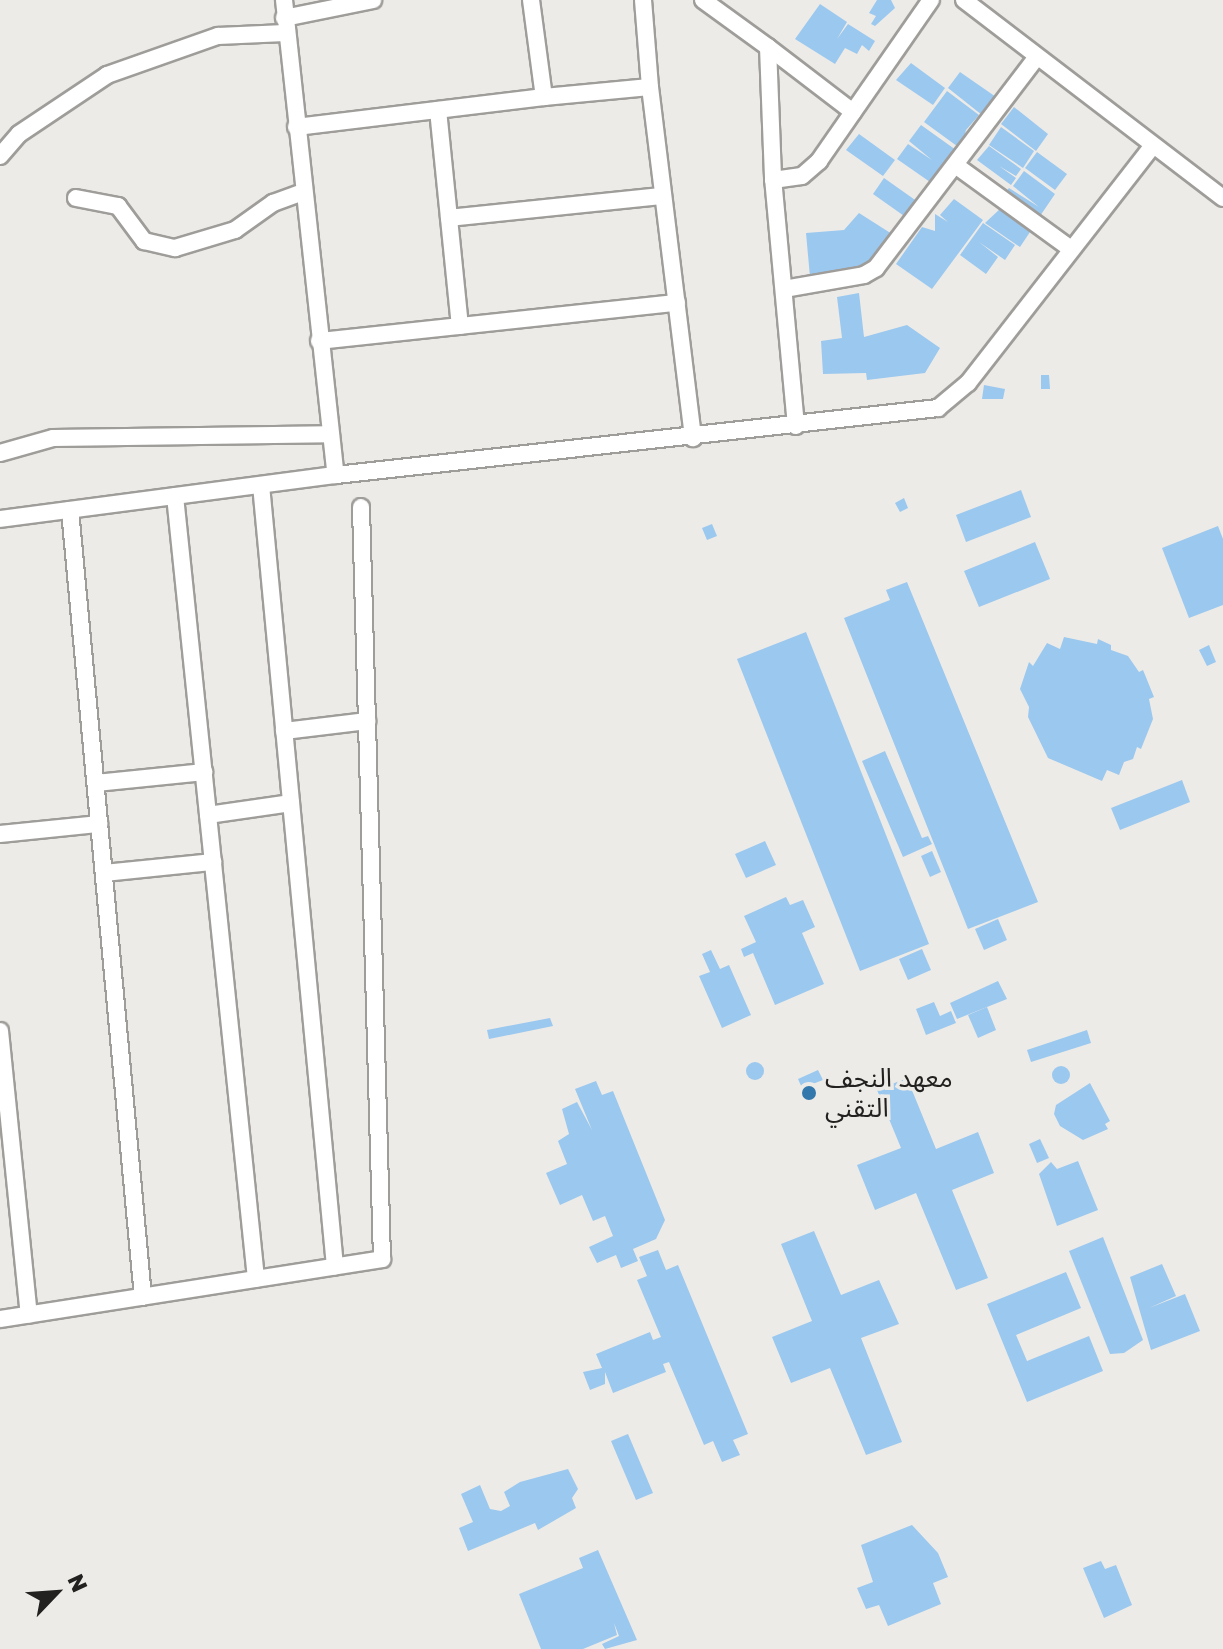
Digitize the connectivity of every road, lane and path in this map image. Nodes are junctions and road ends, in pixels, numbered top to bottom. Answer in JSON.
{"nodes":[{"id":1,"x":284,"y":0,"type":"edge"},
{"id":2,"x":373,"y":0,"type":"edge"},
{"id":3,"x":531,"y":0,"type":"edge"},
{"id":4,"x":643,"y":0,"type":"edge"},
{"id":5,"x":703,"y":0,"type":"edge"},
{"id":6,"x":931,"y":0,"type":"edge"},
{"id":7,"x":964,"y":0,"type":"edge"},
{"id":8,"x":284,"y":26,"type":"junction"},
{"id":9,"x":768,"y":47,"type":"junction"},
{"id":10,"x":1037,"y":57,"type":"junction"},
{"id":11,"x":650,"y":87,"type":"junction"},
{"id":12,"x":544,"y":97,"type":"junction"},
{"id":13,"x":438,"y":110,"type":"junction"},
{"id":14,"x":853,"y":112,"type":"junction"},
{"id":15,"x":296,"y":127,"type":"junction"},
{"id":16,"x":1152,"y":147,"type":"junction"},
{"id":17,"x":0,"y":156,"type":"edge"},
{"id":18,"x":958,"y":167,"type":"junction"},
{"id":19,"x":773,"y":180,"type":"junction"},
{"id":20,"x":303,"y":192,"type":"junction"},
{"id":21,"x":663,"y":196,"type":"junction"},
{"id":22,"x":76,"y":198,"type":"dead end"},
{"id":23,"x":1223,"y":198,"type":"edge"},
{"id":24,"x":449,"y":218,"type":"junction"},
{"id":25,"x":1071,"y":249,"type":"junction"},
{"id":26,"x":784,"y":289,"type":"junction"},
{"id":27,"x":677,"y":303,"type":"junction"},
{"id":28,"x":460,"y":326,"type":"junction"},
{"id":29,"x":319,"y":341,"type":"junction"},
{"id":30,"x":796,"y":426,"type":"junction"},
{"id":31,"x":329,"y":434,"type":"junction"},
{"id":32,"x":693,"y":438,"type":"junction"},
{"id":33,"x":0,"y":453,"type":"edge"},
{"id":34,"x":336,"y":475,"type":"junction"},
{"id":35,"x":261,"y":485,"type":"junction"},
{"id":36,"x":175,"y":496,"type":"junction"},
{"id":37,"x":361,"y":507,"type":"dead end"},
{"id":38,"x":70,"y":510,"type":"junction"},
{"id":39,"x":0,"y":519,"type":"edge"},
{"id":40,"x":367,"y":721,"type":"junction"},
{"id":41,"x":284,"y":731,"type":"junction"},
{"id":42,"x":204,"y":772,"type":"junction"},
{"id":43,"x":96,"y":783,"type":"junction"},
{"id":44,"x":291,"y":803,"type":"junction"},
{"id":45,"x":208,"y":815,"type":"junction"},
{"id":46,"x":99,"y":824,"type":"junction"},
{"id":47,"x":0,"y":834,"type":"edge"},
{"id":48,"x":213,"y":862,"type":"junction"},
{"id":49,"x":104,"y":873,"type":"junction"},
{"id":50,"x":0,"y":1031,"type":"edge"},
{"id":51,"x":335,"y":1267,"type":"junction"},
{"id":52,"x":256,"y":1279,"type":"junction"},
{"id":53,"x":143,"y":1297,"type":"junction"},
{"id":54,"x":29,"y":1315,"type":"junction"},
{"id":55,"x":0,"y":1319,"type":"edge"}],
"edges":[{"from":1,"to":8,"type":"street"},
{"from":2,"to":8,"type":"street"},
{"from":3,"to":12,"type":"street"},
{"from":4,"to":11,"type":"street"},
{"from":5,"to":9,"type":"street"},
{"from":6,"to":14,"type":"street"},
{"from":7,"to":10,"type":"street"},
{"from":8,"to":15,"type":"street"},
{"from":8,"to":17,"type":"street"},
{"from":9,"to":14,"type":"street"},
{"from":9,"to":19,"type":"street"},
{"from":10,"to":16,"type":"street"},
{"from":10,"to":18,"type":"street"},
{"from":11,"to":12,"type":"street"},
{"from":11,"to":21,"type":"street"},
{"from":12,"to":13,"type":"street"},
{"from":13,"to":15,"type":"street"},
{"from":13,"to":24,"type":"street"},
{"from":14,"to":19,"type":"street"},
{"from":15,"to":20,"type":"street"},
{"from":16,"to":23,"type":"street"},
{"from":16,"to":25,"type":"street"},
{"from":18,"to":25,"type":"street"},
{"from":18,"to":26,"type":"street"},
{"from":19,"to":26,"type":"street"},
{"from":20,"to":22,"type":"street"},
{"from":20,"to":29,"type":"street"},
{"from":21,"to":24,"type":"street"},
{"from":21,"to":27,"type":"street"},
{"from":24,"to":28,"type":"street"},
{"from":25,"to":30,"type":"street"},
{"from":26,"to":30,"type":"street"},
{"from":27,"to":28,"type":"street"},
{"from":27,"to":32,"type":"street"},
{"from":28,"to":29,"type":"street"},
{"from":29,"to":31,"type":"street"},
{"from":30,"to":32,"type":"street"},
{"from":31,"to":33,"type":"street"},
{"from":31,"to":34,"type":"street"},
{"from":32,"to":34,"type":"street"},
{"from":34,"to":35,"type":"street"},
{"from":35,"to":36,"type":"street"},
{"from":35,"to":41,"type":"street"},
{"from":36,"to":38,"type":"street"},
{"from":36,"to":42,"type":"street"},
{"from":37,"to":40,"type":"street"},
{"from":38,"to":39,"type":"street"},
{"from":38,"to":43,"type":"street"},
{"from":40,"to":41,"type":"street"},
{"from":40,"to":51,"type":"street"},
{"from":41,"to":44,"type":"street"},
{"from":42,"to":43,"type":"street"},
{"from":42,"to":45,"type":"street"},
{"from":43,"to":46,"type":"street"},
{"from":44,"to":45,"type":"street"},
{"from":44,"to":51,"type":"street"},
{"from":45,"to":48,"type":"street"},
{"from":46,"to":47,"type":"street"},
{"from":46,"to":49,"type":"street"},
{"from":48,"to":49,"type":"street"},
{"from":48,"to":52,"type":"street"},
{"from":49,"to":53,"type":"street"},
{"from":50,"to":54,"type":"street"},
{"from":51,"to":52,"type":"street"},
{"from":52,"to":53,"type":"street"},
{"from":53,"to":54,"type":"street"},
{"from":54,"to":55,"type":"street"}]}
